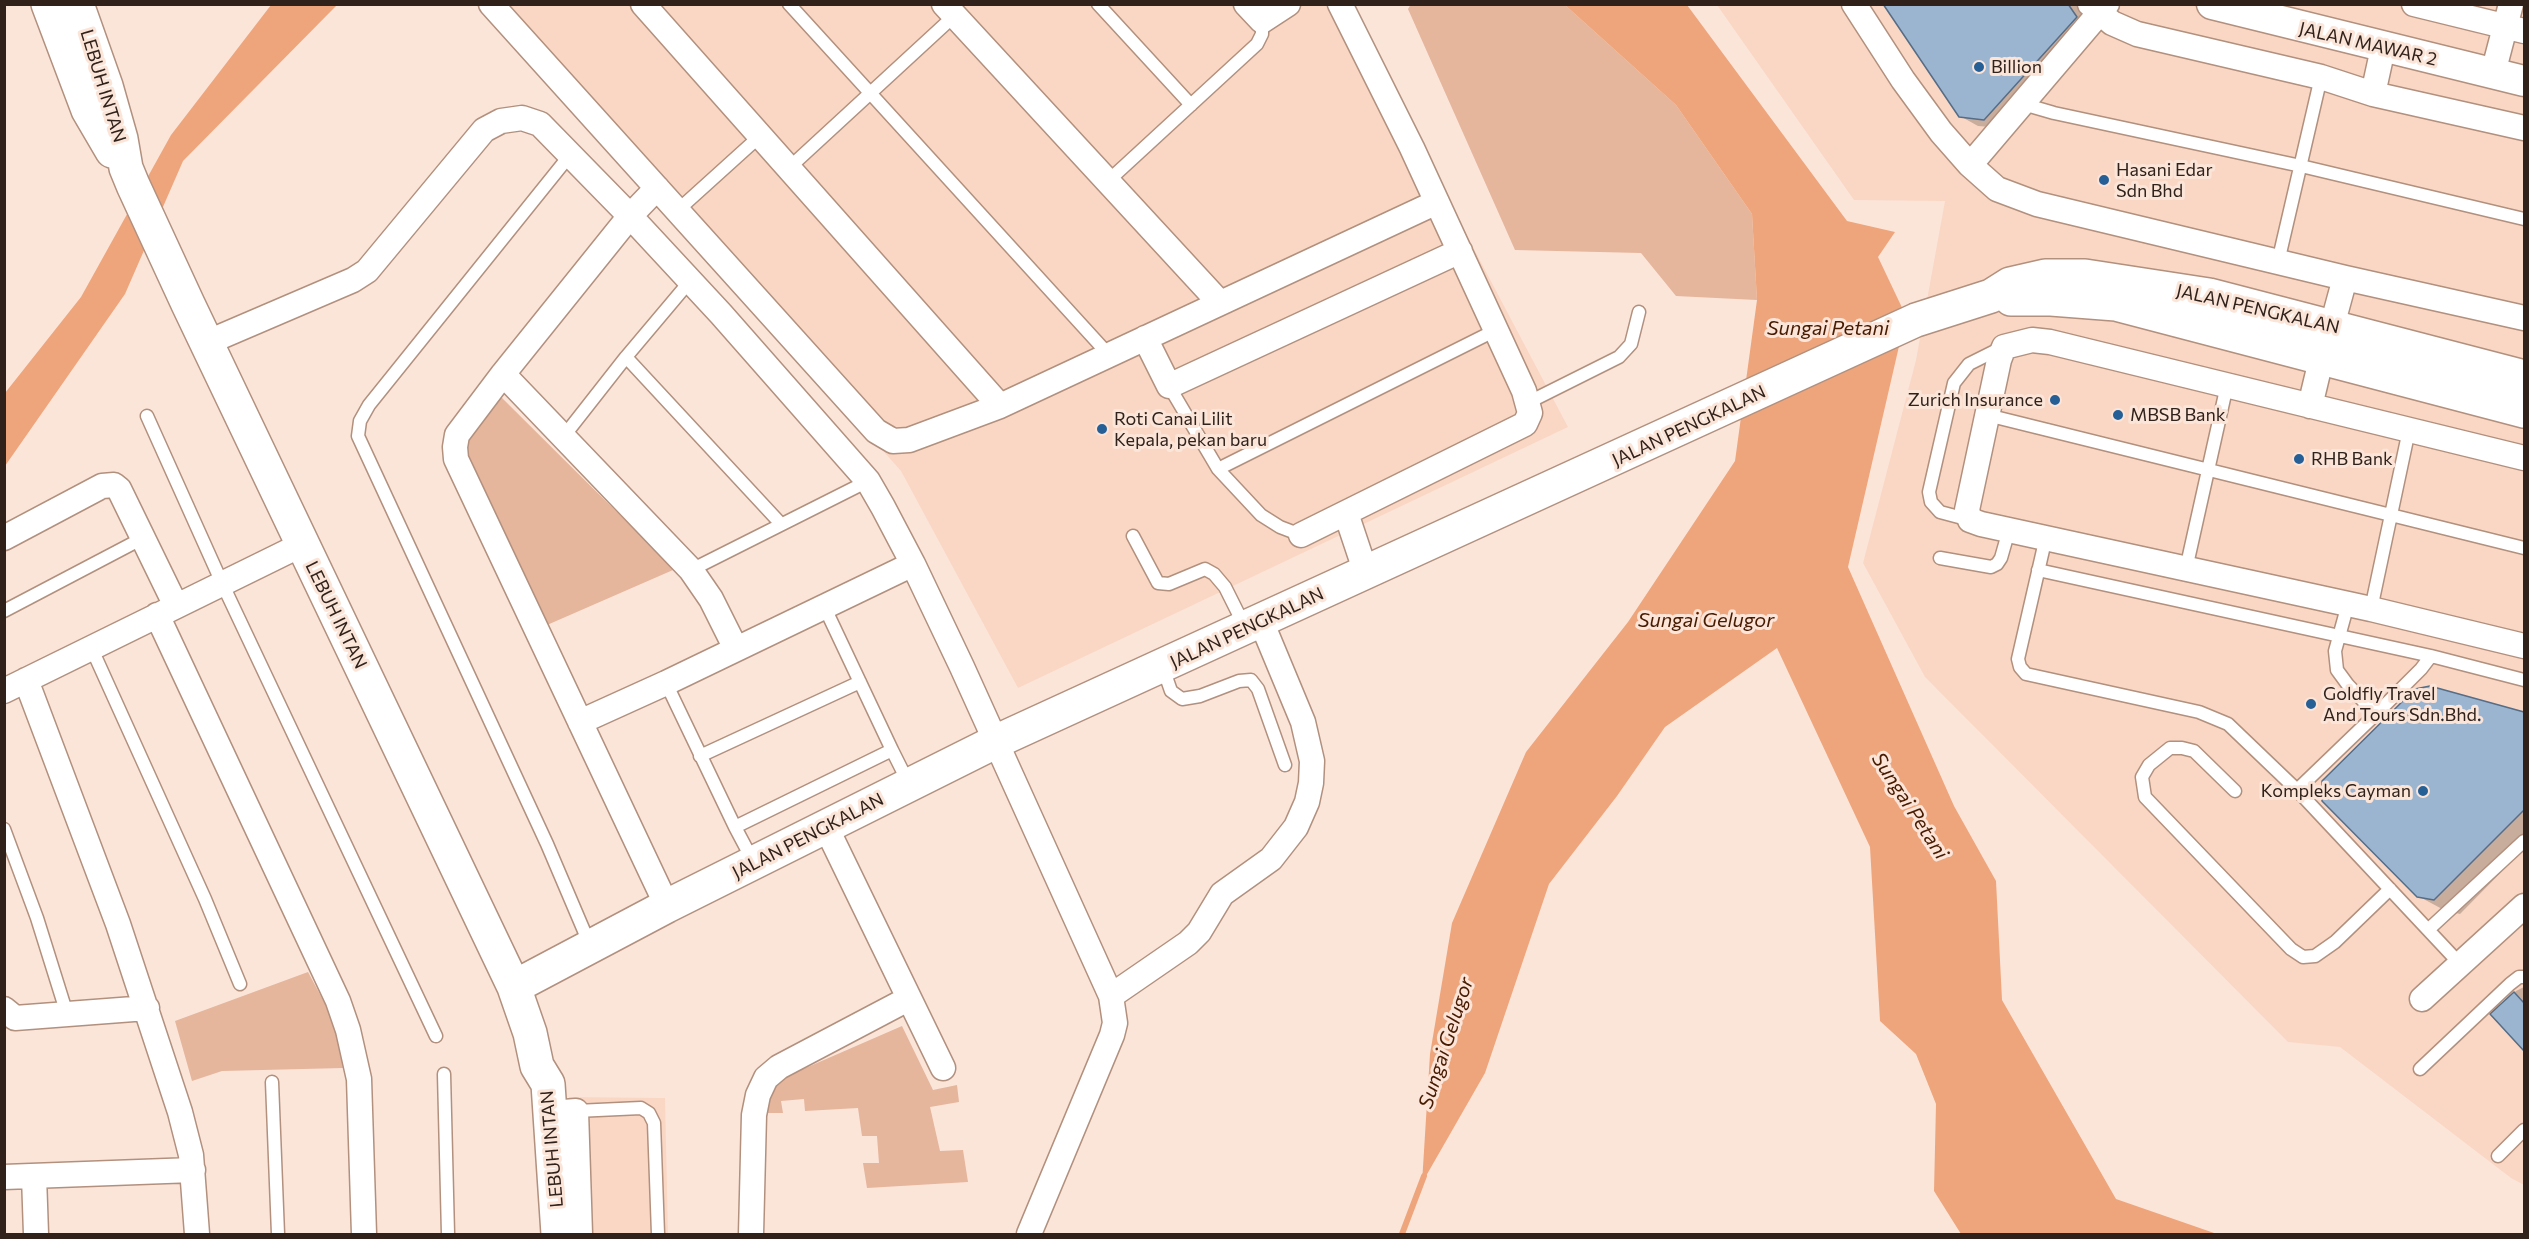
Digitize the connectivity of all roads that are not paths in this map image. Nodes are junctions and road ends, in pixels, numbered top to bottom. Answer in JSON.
{"nodes":[{"id":1,"x":48,"y":4,"type":"edge"},
{"id":2,"x":77,"y":4,"type":"edge"},
{"id":3,"x":491,"y":4,"type":"edge"},
{"id":4,"x":643,"y":4,"type":"edge"},
{"id":5,"x":789,"y":4,"type":"edge"},
{"id":6,"x":1098,"y":4,"type":"edge"},
{"id":7,"x":1288,"y":4,"type":"edge"},
{"id":8,"x":1340,"y":4,"type":"edge"},
{"id":9,"x":1854,"y":4,"type":"edge"},
{"id":10,"x":2212,"y":4,"type":"edge"},
{"id":11,"x":2414,"y":4,"type":"edge"},
{"id":12,"x":2099,"y":8,"type":"edge"},
{"id":13,"x":949,"y":10,"type":"edge"},
{"id":14,"x":2262,"y":11,"type":"edge"},
{"id":15,"x":1254,"y":13,"type":"edge"},
{"id":16,"x":2514,"y":21,"type":"edge"},
{"id":17,"x":2383,"y":48,"type":"junction"},
{"id":18,"x":2493,"y":74,"type":"junction"},
{"id":19,"x":2321,"y":77,"type":"junction"},
{"id":20,"x":2524,"y":81,"type":"edge"},
{"id":21,"x":870,"y":91,"type":"junction"},
{"id":22,"x":2373,"y":94,"type":"junction"},
{"id":23,"x":2023,"y":104,"type":"junction"},
{"id":24,"x":1191,"y":105,"type":"junction"},
{"id":25,"x":2524,"y":128,"type":"edge"},
{"id":26,"x":760,"y":136,"type":"junction"},
{"id":27,"x":570,"y":155,"type":"junction"},
{"id":28,"x":1970,"y":165,"type":"junction"},
{"id":29,"x":2301,"y":166,"type":"junction"},
{"id":30,"x":789,"y":168,"type":"junction"},
{"id":31,"x":130,"y":177,"type":"junction"},
{"id":32,"x":1107,"y":182,"type":"junction"},
{"id":33,"x":657,"y":188,"type":"junction"},
{"id":34,"x":1437,"y":202,"type":"junction"},
{"id":35,"x":677,"y":211,"type":"junction"},
{"id":36,"x":630,"y":216,"type":"junction"},
{"id":37,"x":2524,"y":219,"type":"edge"},
{"id":38,"x":1460,"y":251,"type":"junction"},
{"id":39,"x":2278,"y":262,"type":"junction"},
{"id":40,"x":2345,"y":278,"type":"junction"},
{"id":41,"x":690,"y":281,"type":"junction"},
{"id":42,"x":1991,"y":296,"type":"junction"},
{"id":43,"x":1220,"y":303,"type":"junction"},
{"id":44,"x":1639,"y":312,"type":"dead end"},
{"id":45,"x":2524,"y":318,"type":"edge"},
{"id":46,"x":2332,"y":326,"type":"junction"},
{"id":47,"x":1496,"y":330,"type":"junction"},
{"id":48,"x":1146,"y":338,"type":"junction"},
{"id":49,"x":206,"y":343,"type":"junction"},
{"id":50,"x":2004,"y":347,"type":"junction"},
{"id":51,"x":1109,"y":355,"type":"junction"},
{"id":52,"x":2322,"y":356,"type":"junction"},
{"id":53,"x":626,"y":357,"type":"junction"},
{"id":54,"x":503,"y":374,"type":"junction"},
{"id":55,"x":2524,"y":377,"type":"edge"},
{"id":56,"x":2227,"y":385,"type":"junction"},
{"id":57,"x":1169,"y":386,"type":"junction"},
{"id":58,"x":1528,"y":402,"type":"junction"},
{"id":59,"x":1000,"y":406,"type":"junction"},
{"id":60,"x":2310,"y":406,"type":"junction"},
{"id":61,"x":2524,"y":411,"type":"edge"},
{"id":62,"x":1987,"y":415,"type":"junction"},
{"id":63,"x":147,"y":416,"type":"dead end"},
{"id":64,"x":2409,"y":430,"type":"junction"},
{"id":65,"x":564,"y":436,"type":"junction"},
{"id":66,"x":2524,"y":458,"type":"edge"},
{"id":67,"x":1218,"y":469,"type":"junction"},
{"id":68,"x":2209,"y":469,"type":"junction"},
{"id":69,"x":868,"y":481,"type":"junction"},
{"id":70,"x":1346,"y":513,"type":"junction"},
{"id":71,"x":2391,"y":515,"type":"junction"},
{"id":72,"x":1970,"y":520,"type":"junction"},
{"id":73,"x":781,"y":524,"type":"junction"},
{"id":74,"x":2009,"y":530,"type":"junction"},
{"id":75,"x":1301,"y":535,"type":"joint"},
{"id":76,"x":1133,"y":536,"type":"dead end"},
{"id":77,"x":2046,"y":537,"type":"junction"},
{"id":78,"x":4,"y":538,"type":"edge"},
{"id":79,"x":143,"y":538,"type":"junction"},
{"id":80,"x":303,"y":544,"type":"junction"},
{"id":81,"x":2524,"y":548,"type":"edge"},
{"id":82,"x":1940,"y":558,"type":"dead end"},
{"id":83,"x":913,"y":564,"type":"junction"},
{"id":84,"x":2186,"y":568,"type":"junction"},
{"id":85,"x":691,"y":570,"type":"junction"},
{"id":86,"x":2038,"y":570,"type":"junction"},
{"id":87,"x":1366,"y":573,"type":"junction"},
{"id":88,"x":222,"y":583,"type":"junction"},
{"id":89,"x":824,"y":606,"type":"junction"},
{"id":90,"x":2359,"y":607,"type":"junction"},
{"id":91,"x":166,"y":610,"type":"junction"},
{"id":92,"x":4,"y":611,"type":"edge"},
{"id":93,"x":1253,"y":625,"type":"junction"},
{"id":94,"x":2338,"y":635,"type":"junction"},
{"id":95,"x":2524,"y":646,"type":"edge"},
{"id":96,"x":91,"y":647,"type":"junction"},
{"id":97,"x":736,"y":650,"type":"junction"},
{"id":98,"x":2430,"y":656,"type":"junction"},
{"id":99,"x":1162,"y":666,"type":"junction"},
{"id":100,"x":26,"y":680,"type":"junction"},
{"id":101,"x":2524,"y":680,"type":"edge"},
{"id":102,"x":860,"y":682,"type":"junction"},
{"id":103,"x":666,"y":683,"type":"junction"},
{"id":104,"x":4,"y":691,"type":"edge"},
{"id":105,"x":2376,"y":714,"type":"junction"},
{"id":106,"x":580,"y":722,"type":"junction"},
{"id":107,"x":995,"y":742,"type":"junction"},
{"id":108,"x":892,"y":750,"type":"junction"},
{"id":109,"x":700,"y":756,"type":"junction"},
{"id":110,"x":1285,"y":765,"type":"dead end"},
{"id":111,"x":910,"y":785,"type":"junction"},
{"id":112,"x":2297,"y":790,"type":"junction"},
{"id":113,"x":2235,"y":791,"type":"dead end"},
{"id":114,"x":735,"y":827,"type":"junction"},
{"id":115,"x":826,"y":827,"type":"junction"},
{"id":116,"x":4,"y":829,"type":"edge"},
{"id":117,"x":2524,"y":841,"type":"edge"},
{"id":118,"x":754,"y":863,"type":"junction"},
{"id":119,"x":2390,"y":889,"type":"junction"},
{"id":120,"x":667,"y":906,"type":"junction"},
{"id":121,"x":2524,"y":906,"type":"edge"},
{"id":122,"x":2429,"y":929,"type":"junction"},
{"id":123,"x":591,"y":946,"type":"junction"},
{"id":124,"x":2461,"y":965,"type":"junction"},
{"id":125,"x":2524,"y":977,"type":"edge"},
{"id":126,"x":240,"y":984,"type":"dead end"},
{"id":127,"x":514,"y":987,"type":"junction"},
{"id":128,"x":1112,"y":996,"type":"junction"},
{"id":129,"x":908,"y":999,"type":"junction"},
{"id":130,"x":2422,"y":999,"type":"dead end"},
{"id":131,"x":147,"y":1008,"type":"junction"},
{"id":132,"x":4,"y":1009,"type":"edge"},
{"id":133,"x":67,"y":1014,"type":"junction"},
{"id":134,"x":436,"y":1036,"type":"dead end"},
{"id":135,"x":537,"y":1066,"type":"junction"},
{"id":136,"x":943,"y":1068,"type":"dead end"},
{"id":137,"x":2420,"y":1069,"type":"dead end"},
{"id":138,"x":444,"y":1074,"type":"dead end"},
{"id":139,"x":272,"y":1082,"type":"dead end"},
{"id":140,"x":564,"y":1112,"type":"junction"},
{"id":141,"x":2524,"y":1130,"type":"edge"},
{"id":142,"x":2498,"y":1156,"type":"dead end"},
{"id":143,"x":193,"y":1170,"type":"junction"},
{"id":144,"x":34,"y":1176,"type":"junction"},
{"id":145,"x":4,"y":1177,"type":"edge"},
{"id":146,"x":36,"y":1234,"type":"edge"},
{"id":147,"x":197,"y":1234,"type":"edge"},
{"id":148,"x":278,"y":1234,"type":"edge"},
{"id":149,"x":364,"y":1234,"type":"edge"},
{"id":150,"x":448,"y":1234,"type":"edge"},
{"id":151,"x":535,"y":1234,"type":"edge"},
{"id":152,"x":558,"y":1234,"type":"edge"},
{"id":153,"x":580,"y":1234,"type":"edge"},
{"id":154,"x":658,"y":1234,"type":"edge"},
{"id":155,"x":751,"y":1234,"type":"edge"},
{"id":156,"x":1029,"y":1234,"type":"edge"}],
"edges":[{"from":1,"to":31,"type":"main road","name":"LEBUH INTAN"},
{"from":2,"to":31,"type":"main road","name":"LEBUH INTAN"},
{"from":3,"to":33,"type":"street"},
{"from":4,"to":26,"type":"street"},
{"from":5,"to":21,"type":"lane"},
{"from":6,"to":24,"type":"lane"},
{"from":7,"to":15,"type":"street"},
{"from":8,"to":34,"type":"street"},
{"from":9,"to":28,"type":"street"},
{"from":10,"to":14,"type":"street","name":"JALAN MAWAR 2"},
{"from":11,"to":16,"type":"street"},
{"from":12,"to":19,"type":"street"},
{"from":12,"to":23,"type":"street"},
{"from":13,"to":21,"type":"lane"},
{"from":13,"to":32,"type":"street"},
{"from":14,"to":17,"type":"street","name":"JALAN MAWAR 2"},
{"from":15,"to":24,"type":"lane"},
{"from":16,"to":18,"type":"street"},
{"from":17,"to":18,"type":"street","name":"JALAN MAWAR 2"},
{"from":17,"to":22,"type":"street"},
{"from":18,"to":20,"type":"street","name":"JALAN MAWAR 2"},
{"from":19,"to":22,"type":"street"},
{"from":19,"to":29,"type":"lane"},
{"from":21,"to":30,"type":"lane"},
{"from":21,"to":51,"type":"lane"},
{"from":22,"to":25,"type":"street"},
{"from":23,"to":28,"type":"street"},
{"from":23,"to":29,"type":"lane"},
{"from":24,"to":32,"type":"lane"},
{"from":26,"to":30,"type":"street"},
{"from":26,"to":35,"type":"lane"},
{"from":27,"to":36,"type":"street"},
{"from":27,"to":49,"type":"street"},
{"from":27,"to":123,"type":"lane"},
{"from":28,"to":39,"type":"street"},
{"from":29,"to":37,"type":"lane"},
{"from":29,"to":39,"type":"lane"},
{"from":30,"to":59,"type":"street"},
{"from":31,"to":49,"type":"main road","name":"LEBUH INTAN"},
{"from":32,"to":43,"type":"street"},
{"from":33,"to":35,"type":"street"},
{"from":33,"to":36,"type":"street"},
{"from":34,"to":38,"type":"street"},
{"from":34,"to":43,"type":"street"},
{"from":35,"to":59,"type":"street"},
{"from":36,"to":41,"type":"street"},
{"from":36,"to":54,"type":"street"},
{"from":38,"to":47,"type":"street"},
{"from":38,"to":57,"type":"street"},
{"from":39,"to":40,"type":"street"},
{"from":40,"to":45,"type":"street"},
{"from":40,"to":46,"type":"street"},
{"from":41,"to":53,"type":"lane"},
{"from":41,"to":69,"type":"street"},
{"from":42,"to":46,"type":"main road","name":"JALAN PENGKALAN"},
{"from":42,"to":52,"type":"main road","name":"JALAN PENGKALAN"},
{"from":42,"to":87,"type":"main road","name":"JALAN PENGKALAN"},
{"from":43,"to":48,"type":"street"},
{"from":44,"to":58,"type":"lane"},
{"from":46,"to":55,"type":"main road","name":"JALAN PENGKALAN"},
{"from":47,"to":58,"type":"street"},
{"from":47,"to":67,"type":"lane"},
{"from":48,"to":51,"type":"street"},
{"from":48,"to":57,"type":"street"},
{"from":49,"to":80,"type":"main road","name":"LEBUH INTAN"},
{"from":50,"to":56,"type":"street"},
{"from":50,"to":62,"type":"street"},
{"from":50,"to":72,"type":"lane"},
{"from":51,"to":59,"type":"street"},
{"from":52,"to":60,"type":"street"},
{"from":52,"to":61,"type":"main road","name":"JALAN PENGKALAN"},
{"from":53,"to":65,"type":"lane"},
{"from":53,"to":73,"type":"lane"},
{"from":54,"to":65,"type":"street"},
{"from":54,"to":106,"type":"street"},
{"from":56,"to":60,"type":"street"},
{"from":56,"to":68,"type":"lane"},
{"from":57,"to":67,"type":"lane"},
{"from":58,"to":70,"type":"street"},
{"from":60,"to":64,"type":"street"},
{"from":62,"to":68,"type":"lane"},
{"from":62,"to":72,"type":"street"},
{"from":63,"to":88,"type":"lane"},
{"from":64,"to":66,"type":"street"},
{"from":64,"to":71,"type":"lane"},
{"from":65,"to":85,"type":"street"},
{"from":67,"to":75,"type":"lane"},
{"from":68,"to":71,"type":"lane"},
{"from":68,"to":84,"type":"lane"},
{"from":69,"to":73,"type":"lane"},
{"from":69,"to":83,"type":"street"},
{"from":70,"to":75,"type":"street"},
{"from":70,"to":87,"type":"street"},
{"from":71,"to":81,"type":"lane"},
{"from":71,"to":90,"type":"lane"},
{"from":72,"to":74,"type":"street"},
{"from":73,"to":85,"type":"lane"},
{"from":74,"to":77,"type":"street"},
{"from":74,"to":82,"type":"lane"},
{"from":76,"to":93,"type":"lane"},
{"from":77,"to":84,"type":"street"},
{"from":77,"to":86,"type":"lane"},
{"from":78,"to":79,"type":"street"},
{"from":79,"to":91,"type":"street"},
{"from":79,"to":92,"type":"lane"},
{"from":80,"to":88,"type":"street"},
{"from":80,"to":127,"type":"main road","name":"LEBUH INTAN"},
{"from":83,"to":89,"type":"street"},
{"from":83,"to":107,"type":"street"},
{"from":84,"to":90,"type":"street"},
{"from":85,"to":97,"type":"street"},
{"from":86,"to":94,"type":"lane"},
{"from":86,"to":112,"type":"lane"},
{"from":87,"to":93,"type":"main road","name":"JALAN PENGKALAN"},
{"from":88,"to":91,"type":"street"},
{"from":88,"to":134,"type":"lane"},
{"from":89,"to":97,"type":"street"},
{"from":89,"to":102,"type":"lane"},
{"from":90,"to":94,"type":"lane"},
{"from":90,"to":95,"type":"street"},
{"from":91,"to":96,"type":"street"},
{"from":91,"to":149,"type":"street"},
{"from":93,"to":99,"type":"main road","name":"JALAN PENGKALAN"},
{"from":93,"to":128,"type":"street"},
{"from":94,"to":98,"type":"lane"},
{"from":94,"to":105,"type":"lane"},
{"from":96,"to":100,"type":"street"},
{"from":96,"to":126,"type":"lane"},
{"from":97,"to":103,"type":"street"},
{"from":98,"to":101,"type":"lane"},
{"from":98,"to":105,"type":"lane"},
{"from":99,"to":107,"type":"main road","name":"JALAN PENGKALAN"},
{"from":99,"to":110,"type":"lane"},
{"from":100,"to":104,"type":"street"},
{"from":100,"to":131,"type":"street"},
{"from":102,"to":108,"type":"lane"},
{"from":102,"to":109,"type":"lane"},
{"from":103,"to":106,"type":"street"},
{"from":103,"to":109,"type":"lane"},
{"from":105,"to":112,"type":"lane"},
{"from":106,"to":120,"type":"street"},
{"from":107,"to":111,"type":"main road","name":"JALAN PENGKALAN"},
{"from":107,"to":128,"type":"street"},
{"from":108,"to":111,"type":"lane"},
{"from":108,"to":114,"type":"lane"},
{"from":109,"to":114,"type":"lane"},
{"from":111,"to":115,"type":"main road","name":"JALAN PENGKALAN"},
{"from":112,"to":119,"type":"lane"},
{"from":113,"to":119,"type":"lane"},
{"from":114,"to":118,"type":"lane"},
{"from":115,"to":118,"type":"main road","name":"JALAN PENGKALAN"},
{"from":115,"to":129,"type":"street"},
{"from":116,"to":133,"type":"lane"},
{"from":117,"to":122,"type":"lane"},
{"from":118,"to":120,"type":"main road","name":"JALAN PENGKALAN"},
{"from":119,"to":122,"type":"lane"},
{"from":120,"to":123,"type":"main road","name":"JALAN PENGKALAN"},
{"from":121,"to":124,"type":"street"},
{"from":122,"to":124,"type":"lane"},
{"from":123,"to":127,"type":"main road","name":"JALAN PENGKALAN"},
{"from":124,"to":130,"type":"street"},
{"from":125,"to":137,"type":"lane"},
{"from":127,"to":135,"type":"main road","name":"LEBUH INTAN"},
{"from":128,"to":156,"type":"street"},
{"from":129,"to":136,"type":"street"},
{"from":129,"to":155,"type":"street"},
{"from":131,"to":133,"type":"street"},
{"from":131,"to":143,"type":"street"},
{"from":132,"to":133,"type":"street"},
{"from":135,"to":140,"type":"main road","name":"LEBUH INTAN"},
{"from":135,"to":151,"type":"main road","name":"LEBUH INTAN"},
{"from":138,"to":150,"type":"lane"},
{"from":139,"to":148,"type":"lane"},
{"from":140,"to":152,"type":"main road","name":"LEBUH INTAN"},
{"from":140,"to":153,"type":"street"},
{"from":140,"to":154,"type":"lane"},
{"from":141,"to":142,"type":"lane"},
{"from":143,"to":144,"type":"street"},
{"from":143,"to":147,"type":"street"},
{"from":144,"to":145,"type":"street"},
{"from":144,"to":146,"type":"street"}]}
